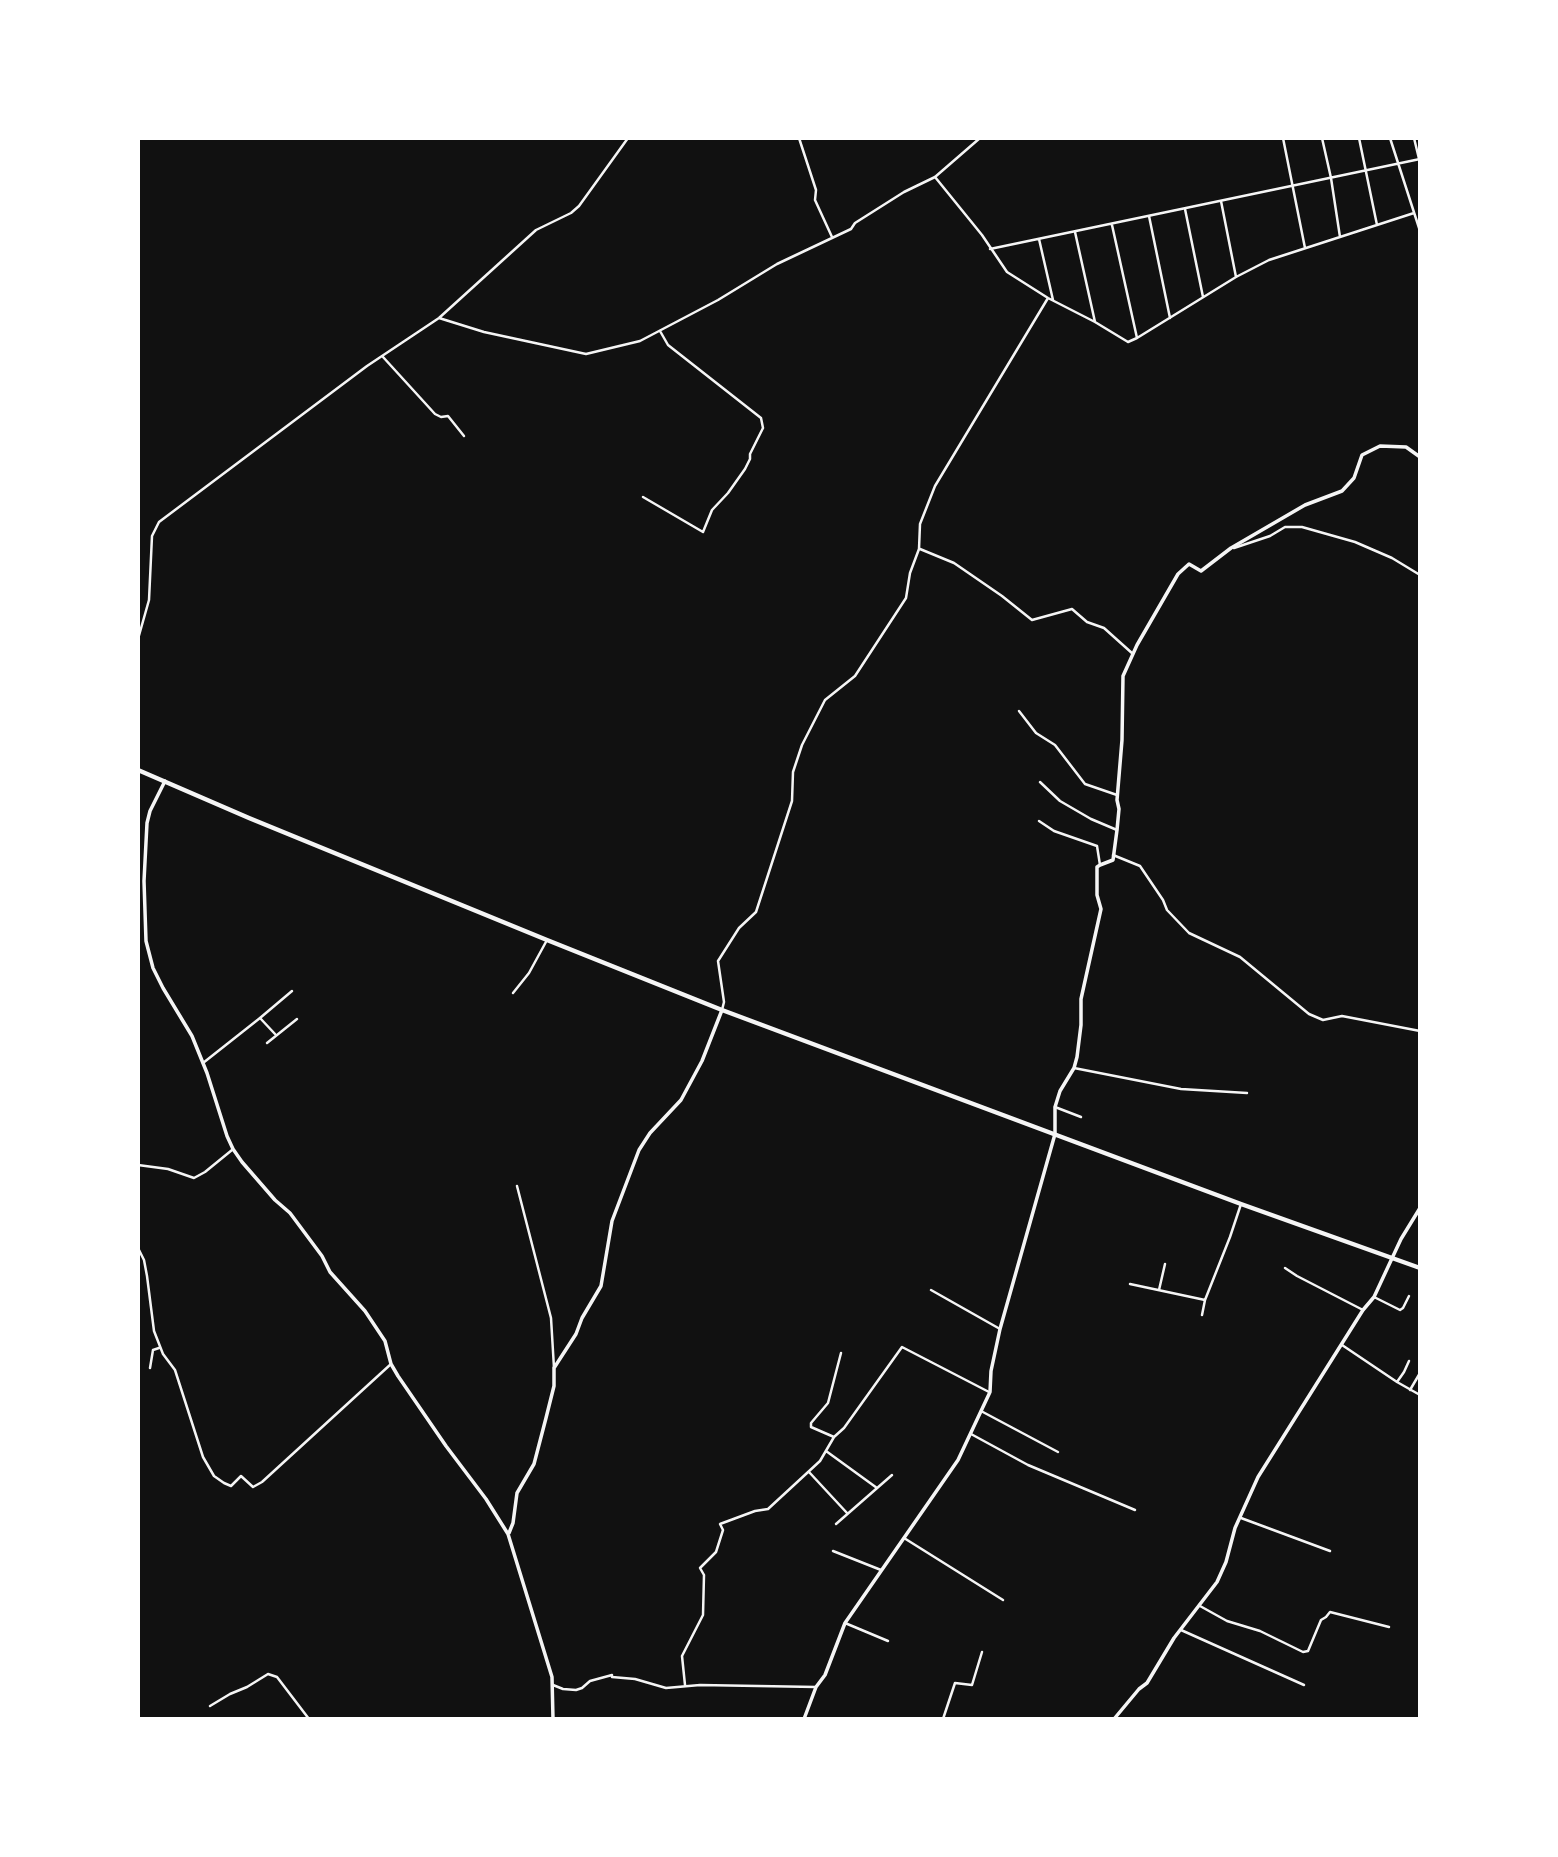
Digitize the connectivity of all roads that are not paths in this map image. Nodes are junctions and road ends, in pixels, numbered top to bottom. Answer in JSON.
{"nodes":[{"id":1,"x":628,"y":138,"type":"edge"},
{"id":2,"x":799,"y":138,"type":"edge"},
{"id":3,"x":980,"y":138,"type":"edge"},
{"id":4,"x":1283,"y":138,"type":"edge"},
{"id":5,"x":1322,"y":138,"type":"edge"},
{"id":6,"x":1359,"y":138,"type":"edge"},
{"id":7,"x":1390,"y":138,"type":"edge"},
{"id":8,"x":1414,"y":138,"type":"edge"},
{"id":9,"x":1420,"y":160,"type":"edge"},
{"id":10,"x":1398,"y":164,"type":"junction"},
{"id":11,"x":1365,"y":171,"type":"junction"},
{"id":12,"x":936,"y":177,"type":"junction"},
{"id":13,"x":1331,"y":178,"type":"junction"},
{"id":14,"x":1292,"y":187,"type":"junction"},
{"id":15,"x":1221,"y":201,"type":"junction"},
{"id":16,"x":1185,"y":209,"type":"junction"},
{"id":17,"x":1415,"y":213,"type":"junction"},
{"id":18,"x":1149,"y":216,"type":"junction"},
{"id":19,"x":1112,"y":224,"type":"junction"},
{"id":20,"x":1377,"y":225,"type":"junction"},
{"id":21,"x":1420,"y":231,"type":"edge"},
{"id":22,"x":1075,"y":232,"type":"junction"},
{"id":23,"x":832,"y":237,"type":"junction"},
{"id":24,"x":1340,"y":237,"type":"junction"},
{"id":25,"x":1039,"y":239,"type":"junction"},
{"id":26,"x":1305,"y":248,"type":"junction"},
{"id":27,"x":990,"y":249,"type":"junction"},
{"id":28,"x":1236,"y":276,"type":"junction"},
{"id":29,"x":1203,"y":297,"type":"junction"},
{"id":30,"x":1048,"y":298,"type":"junction"},
{"id":31,"x":1053,"y":300,"type":"junction"},
{"id":32,"x":439,"y":318,"type":"junction"},
{"id":33,"x":1170,"y":318,"type":"junction"},
{"id":34,"x":1095,"y":322,"type":"junction"},
{"id":35,"x":660,"y":331,"type":"junction"},
{"id":36,"x":1137,"y":338,"type":"junction"},
{"id":37,"x":383,"y":357,"type":"junction"},
{"id":38,"x":464,"y":436,"type":"dead end"},
{"id":39,"x":1420,"y":457,"type":"edge"},
{"id":40,"x":643,"y":496,"type":"dead end"},
{"id":41,"x":1231,"y":548,"type":"junction"},
{"id":42,"x":919,"y":549,"type":"junction"},
{"id":43,"x":1420,"y":575,"type":"edge"},
{"id":44,"x":138,"y":639,"type":"edge"},
{"id":45,"x":1133,"y":654,"type":"junction"},
{"id":46,"x":1019,"y":711,"type":"dead end"},
{"id":47,"x":138,"y":770,"type":"edge"},
{"id":48,"x":165,"y":781,"type":"junction"},
{"id":49,"x":1040,"y":782,"type":"dead end"},
{"id":50,"x":1117,"y":795,"type":"junction"},
{"id":51,"x":1039,"y":821,"type":"dead end"},
{"id":52,"x":1117,"y":830,"type":"junction"},
{"id":53,"x":1113,"y":855,"type":"junction"},
{"id":54,"x":1100,"y":865,"type":"junction"},
{"id":55,"x":547,"y":940,"type":"junction"},
{"id":56,"x":292,"y":991,"type":"dead end"},
{"id":57,"x":513,"y":993,"type":"dead end"},
{"id":58,"x":722,"y":1010,"type":"junction"},
{"id":59,"x":260,"y":1018,"type":"junction"},
{"id":60,"x":297,"y":1019,"type":"dead end"},
{"id":61,"x":1420,"y":1031,"type":"edge"},
{"id":62,"x":276,"y":1035,"type":"junction"},
{"id":63,"x":267,"y":1043,"type":"dead end"},
{"id":64,"x":203,"y":1063,"type":"junction"},
{"id":65,"x":1074,"y":1068,"type":"junction"},
{"id":66,"x":1247,"y":1093,"type":"dead end"},
{"id":67,"x":1055,"y":1107,"type":"junction"},
{"id":68,"x":1082,"y":1117,"type":"dead end"},
{"id":69,"x":1055,"y":1134,"type":"junction"},
{"id":70,"x":233,"y":1149,"type":"junction"},
{"id":71,"x":138,"y":1165,"type":"edge"},
{"id":72,"x":517,"y":1186,"type":"dead end"},
{"id":73,"x":1241,"y":1204,"type":"junction"},
{"id":74,"x":1420,"y":1208,"type":"edge"},
{"id":75,"x":138,"y":1248,"type":"edge"},
{"id":76,"x":1394,"y":1258,"type":"junction"},
{"id":77,"x":1165,"y":1264,"type":"dead end"},
{"id":78,"x":1285,"y":1268,"type":"dead end"},
{"id":79,"x":1420,"y":1268,"type":"edge"},
{"id":80,"x":1130,"y":1284,"type":"dead end"},
{"id":81,"x":931,"y":1290,"type":"dead end"},
{"id":82,"x":1158,"y":1290,"type":"junction"},
{"id":83,"x":1409,"y":1296,"type":"dead end"},
{"id":84,"x":1374,"y":1297,"type":"junction"},
{"id":85,"x":1205,"y":1300,"type":"junction"},
{"id":86,"x":1363,"y":1310,"type":"junction"},
{"id":87,"x":1202,"y":1315,"type":"dead end"},
{"id":88,"x":1000,"y":1329,"type":"junction"},
{"id":89,"x":1342,"y":1345,"type":"junction"},
{"id":90,"x":841,"y":1353,"type":"dead end"},
{"id":91,"x":163,"y":1354,"type":"junction"},
{"id":92,"x":1409,"y":1361,"type":"dead end"},
{"id":93,"x":391,"y":1364,"type":"junction"},
{"id":94,"x":150,"y":1368,"type":"dead end"},
{"id":95,"x":554,"y":1368,"type":"junction"},
{"id":96,"x":1420,"y":1373,"type":"edge"},
{"id":97,"x":1397,"y":1382,"type":"junction"},
{"id":98,"x":1410,"y":1390,"type":"junction"},
{"id":99,"x":990,"y":1392,"type":"junction"},
{"id":100,"x":1420,"y":1395,"type":"edge"},
{"id":101,"x":981,"y":1411,"type":"junction"},
{"id":102,"x":971,"y":1434,"type":"junction"},
{"id":103,"x":834,"y":1437,"type":"junction"},
{"id":104,"x":826,"y":1451,"type":"junction"},
{"id":105,"x":1058,"y":1452,"type":"dead end"},
{"id":106,"x":808,"y":1472,"type":"junction"},
{"id":107,"x":892,"y":1475,"type":"dead end"},
{"id":108,"x":877,"y":1488,"type":"junction"},
{"id":109,"x":1135,"y":1510,"type":"dead end"},
{"id":110,"x":847,"y":1514,"type":"junction"},
{"id":111,"x":1239,"y":1517,"type":"junction"},
{"id":112,"x":835,"y":1524,"type":"dead end"},
{"id":113,"x":508,"y":1534,"type":"junction"},
{"id":114,"x":904,"y":1538,"type":"junction"},
{"id":115,"x":833,"y":1551,"type":"dead end"},
{"id":116,"x":1330,"y":1551,"type":"dead end"},
{"id":117,"x":881,"y":1570,"type":"junction"},
{"id":118,"x":1003,"y":1600,"type":"dead end"},
{"id":119,"x":1200,"y":1605,"type":"junction"},
{"id":120,"x":845,"y":1623,"type":"junction"},
{"id":121,"x":1389,"y":1627,"type":"dead end"},
{"id":122,"x":1181,"y":1630,"type":"junction"},
{"id":123,"x":888,"y":1641,"type":"dead end"},
{"id":124,"x":982,"y":1652,"type":"dead end"},
{"id":125,"x":553,"y":1685,"type":"junction"},
{"id":126,"x":685,"y":1685,"type":"junction"},
{"id":127,"x":1304,"y":1685,"type":"dead end"},
{"id":128,"x":816,"y":1687,"type":"junction"},
{"id":129,"x":211,"y":1706,"type":"dead end"},
{"id":130,"x":309,"y":1719,"type":"edge"},
{"id":131,"x":552,"y":1719,"type":"edge"},
{"id":132,"x":804,"y":1719,"type":"edge"},
{"id":133,"x":943,"y":1719,"type":"edge"},
{"id":134,"x":1114,"y":1719,"type":"edge"}],
"edges":[{"from":1,"to":32,"type":"street"},
{"from":2,"to":23,"type":"street"},
{"from":3,"to":12,"type":"street"},
{"from":4,"to":14,"type":"street"},
{"from":5,"to":13,"type":"street"},
{"from":6,"to":11,"type":"street"},
{"from":7,"to":10,"type":"street"},
{"from":8,"to":9,"type":"street"},
{"from":9,"to":10,"type":"street"},
{"from":10,"to":11,"type":"street"},
{"from":10,"to":17,"type":"street"},
{"from":11,"to":13,"type":"street"},
{"from":11,"to":20,"type":"street"},
{"from":12,"to":23,"type":"street"},
{"from":12,"to":27,"type":"street"},
{"from":13,"to":14,"type":"street"},
{"from":13,"to":24,"type":"street"},
{"from":14,"to":15,"type":"street"},
{"from":14,"to":26,"type":"street"},
{"from":15,"to":16,"type":"street"},
{"from":15,"to":28,"type":"street"},
{"from":16,"to":18,"type":"street"},
{"from":16,"to":29,"type":"street"},
{"from":17,"to":20,"type":"street"},
{"from":17,"to":21,"type":"street"},
{"from":18,"to":19,"type":"street"},
{"from":18,"to":33,"type":"street"},
{"from":19,"to":22,"type":"street"},
{"from":19,"to":36,"type":"street"},
{"from":20,"to":24,"type":"street"},
{"from":22,"to":25,"type":"street"},
{"from":22,"to":34,"type":"street"},
{"from":23,"to":35,"type":"street"},
{"from":24,"to":26,"type":"street"},
{"from":25,"to":27,"type":"street"},
{"from":25,"to":31,"type":"street"},
{"from":26,"to":28,"type":"street"},
{"from":27,"to":30,"type":"street"},
{"from":28,"to":29,"type":"street"},
{"from":29,"to":33,"type":"street"},
{"from":30,"to":31,"type":"street"},
{"from":30,"to":42,"type":"street"},
{"from":31,"to":34,"type":"street"},
{"from":32,"to":35,"type":"street"},
{"from":32,"to":37,"type":"street"},
{"from":33,"to":36,"type":"street"},
{"from":34,"to":36,"type":"street"},
{"from":35,"to":40,"type":"street"},
{"from":37,"to":38,"type":"street"},
{"from":37,"to":44,"type":"street"},
{"from":39,"to":41,"type":"street"},
{"from":41,"to":43,"type":"street"},
{"from":41,"to":45,"type":"street"},
{"from":42,"to":45,"type":"street"},
{"from":42,"to":58,"type":"street"},
{"from":45,"to":50,"type":"street"},
{"from":46,"to":50,"type":"street"},
{"from":47,"to":48,"type":"highway"},
{"from":48,"to":55,"type":"highway"},
{"from":48,"to":64,"type":"street"},
{"from":49,"to":52,"type":"street"},
{"from":50,"to":52,"type":"street"},
{"from":51,"to":54,"type":"street"},
{"from":52,"to":53,"type":"street"},
{"from":53,"to":54,"type":"street"},
{"from":53,"to":61,"type":"street"},
{"from":54,"to":65,"type":"street"},
{"from":55,"to":57,"type":"street"},
{"from":55,"to":58,"type":"highway"},
{"from":56,"to":59,"type":"street"},
{"from":58,"to":69,"type":"highway"},
{"from":58,"to":95,"type":"street"},
{"from":59,"to":62,"type":"street"},
{"from":59,"to":64,"type":"street"},
{"from":60,"to":62,"type":"street"},
{"from":62,"to":63,"type":"street"},
{"from":64,"to":70,"type":"street"},
{"from":65,"to":66,"type":"street"},
{"from":65,"to":67,"type":"street"},
{"from":67,"to":68,"type":"street"},
{"from":67,"to":69,"type":"street"},
{"from":69,"to":73,"type":"highway"},
{"from":69,"to":88,"type":"street"},
{"from":70,"to":71,"type":"street"},
{"from":70,"to":93,"type":"street"},
{"from":72,"to":95,"type":"street"},
{"from":73,"to":76,"type":"highway"},
{"from":73,"to":85,"type":"street"},
{"from":74,"to":76,"type":"street"},
{"from":75,"to":91,"type":"street"},
{"from":76,"to":79,"type":"highway"},
{"from":76,"to":84,"type":"street"},
{"from":77,"to":82,"type":"street"},
{"from":78,"to":86,"type":"street"},
{"from":80,"to":82,"type":"street"},
{"from":81,"to":88,"type":"street"},
{"from":82,"to":85,"type":"street"},
{"from":83,"to":84,"type":"street"},
{"from":84,"to":86,"type":"street"},
{"from":85,"to":87,"type":"street"},
{"from":86,"to":89,"type":"street"},
{"from":88,"to":99,"type":"street"},
{"from":89,"to":97,"type":"street"},
{"from":89,"to":111,"type":"street"},
{"from":90,"to":103,"type":"street"},
{"from":91,"to":93,"type":"street"},
{"from":91,"to":94,"type":"street"},
{"from":92,"to":97,"type":"street"},
{"from":93,"to":113,"type":"street"},
{"from":95,"to":113,"type":"street"},
{"from":96,"to":98,"type":"street"},
{"from":97,"to":98,"type":"street"},
{"from":98,"to":100,"type":"street"},
{"from":99,"to":101,"type":"street"},
{"from":99,"to":103,"type":"street"},
{"from":101,"to":102,"type":"street"},
{"from":101,"to":105,"type":"street"},
{"from":102,"to":109,"type":"street"},
{"from":102,"to":114,"type":"street"},
{"from":103,"to":104,"type":"street"},
{"from":104,"to":106,"type":"street"},
{"from":104,"to":108,"type":"street"},
{"from":106,"to":110,"type":"street"},
{"from":106,"to":126,"type":"street"},
{"from":107,"to":108,"type":"street"},
{"from":108,"to":110,"type":"street"},
{"from":110,"to":112,"type":"street"},
{"from":111,"to":116,"type":"street"},
{"from":111,"to":119,"type":"street"},
{"from":113,"to":125,"type":"street"},
{"from":114,"to":117,"type":"street"},
{"from":114,"to":118,"type":"street"},
{"from":115,"to":117,"type":"street"},
{"from":117,"to":120,"type":"street"},
{"from":119,"to":121,"type":"street"},
{"from":119,"to":122,"type":"street"},
{"from":120,"to":123,"type":"street"},
{"from":120,"to":128,"type":"street"},
{"from":122,"to":127,"type":"street"},
{"from":122,"to":134,"type":"street"},
{"from":124,"to":133,"type":"street"},
{"from":125,"to":126,"type":"street"},
{"from":125,"to":131,"type":"street"},
{"from":126,"to":128,"type":"street"},
{"from":128,"to":132,"type":"street"},
{"from":129,"to":130,"type":"street"}]}
